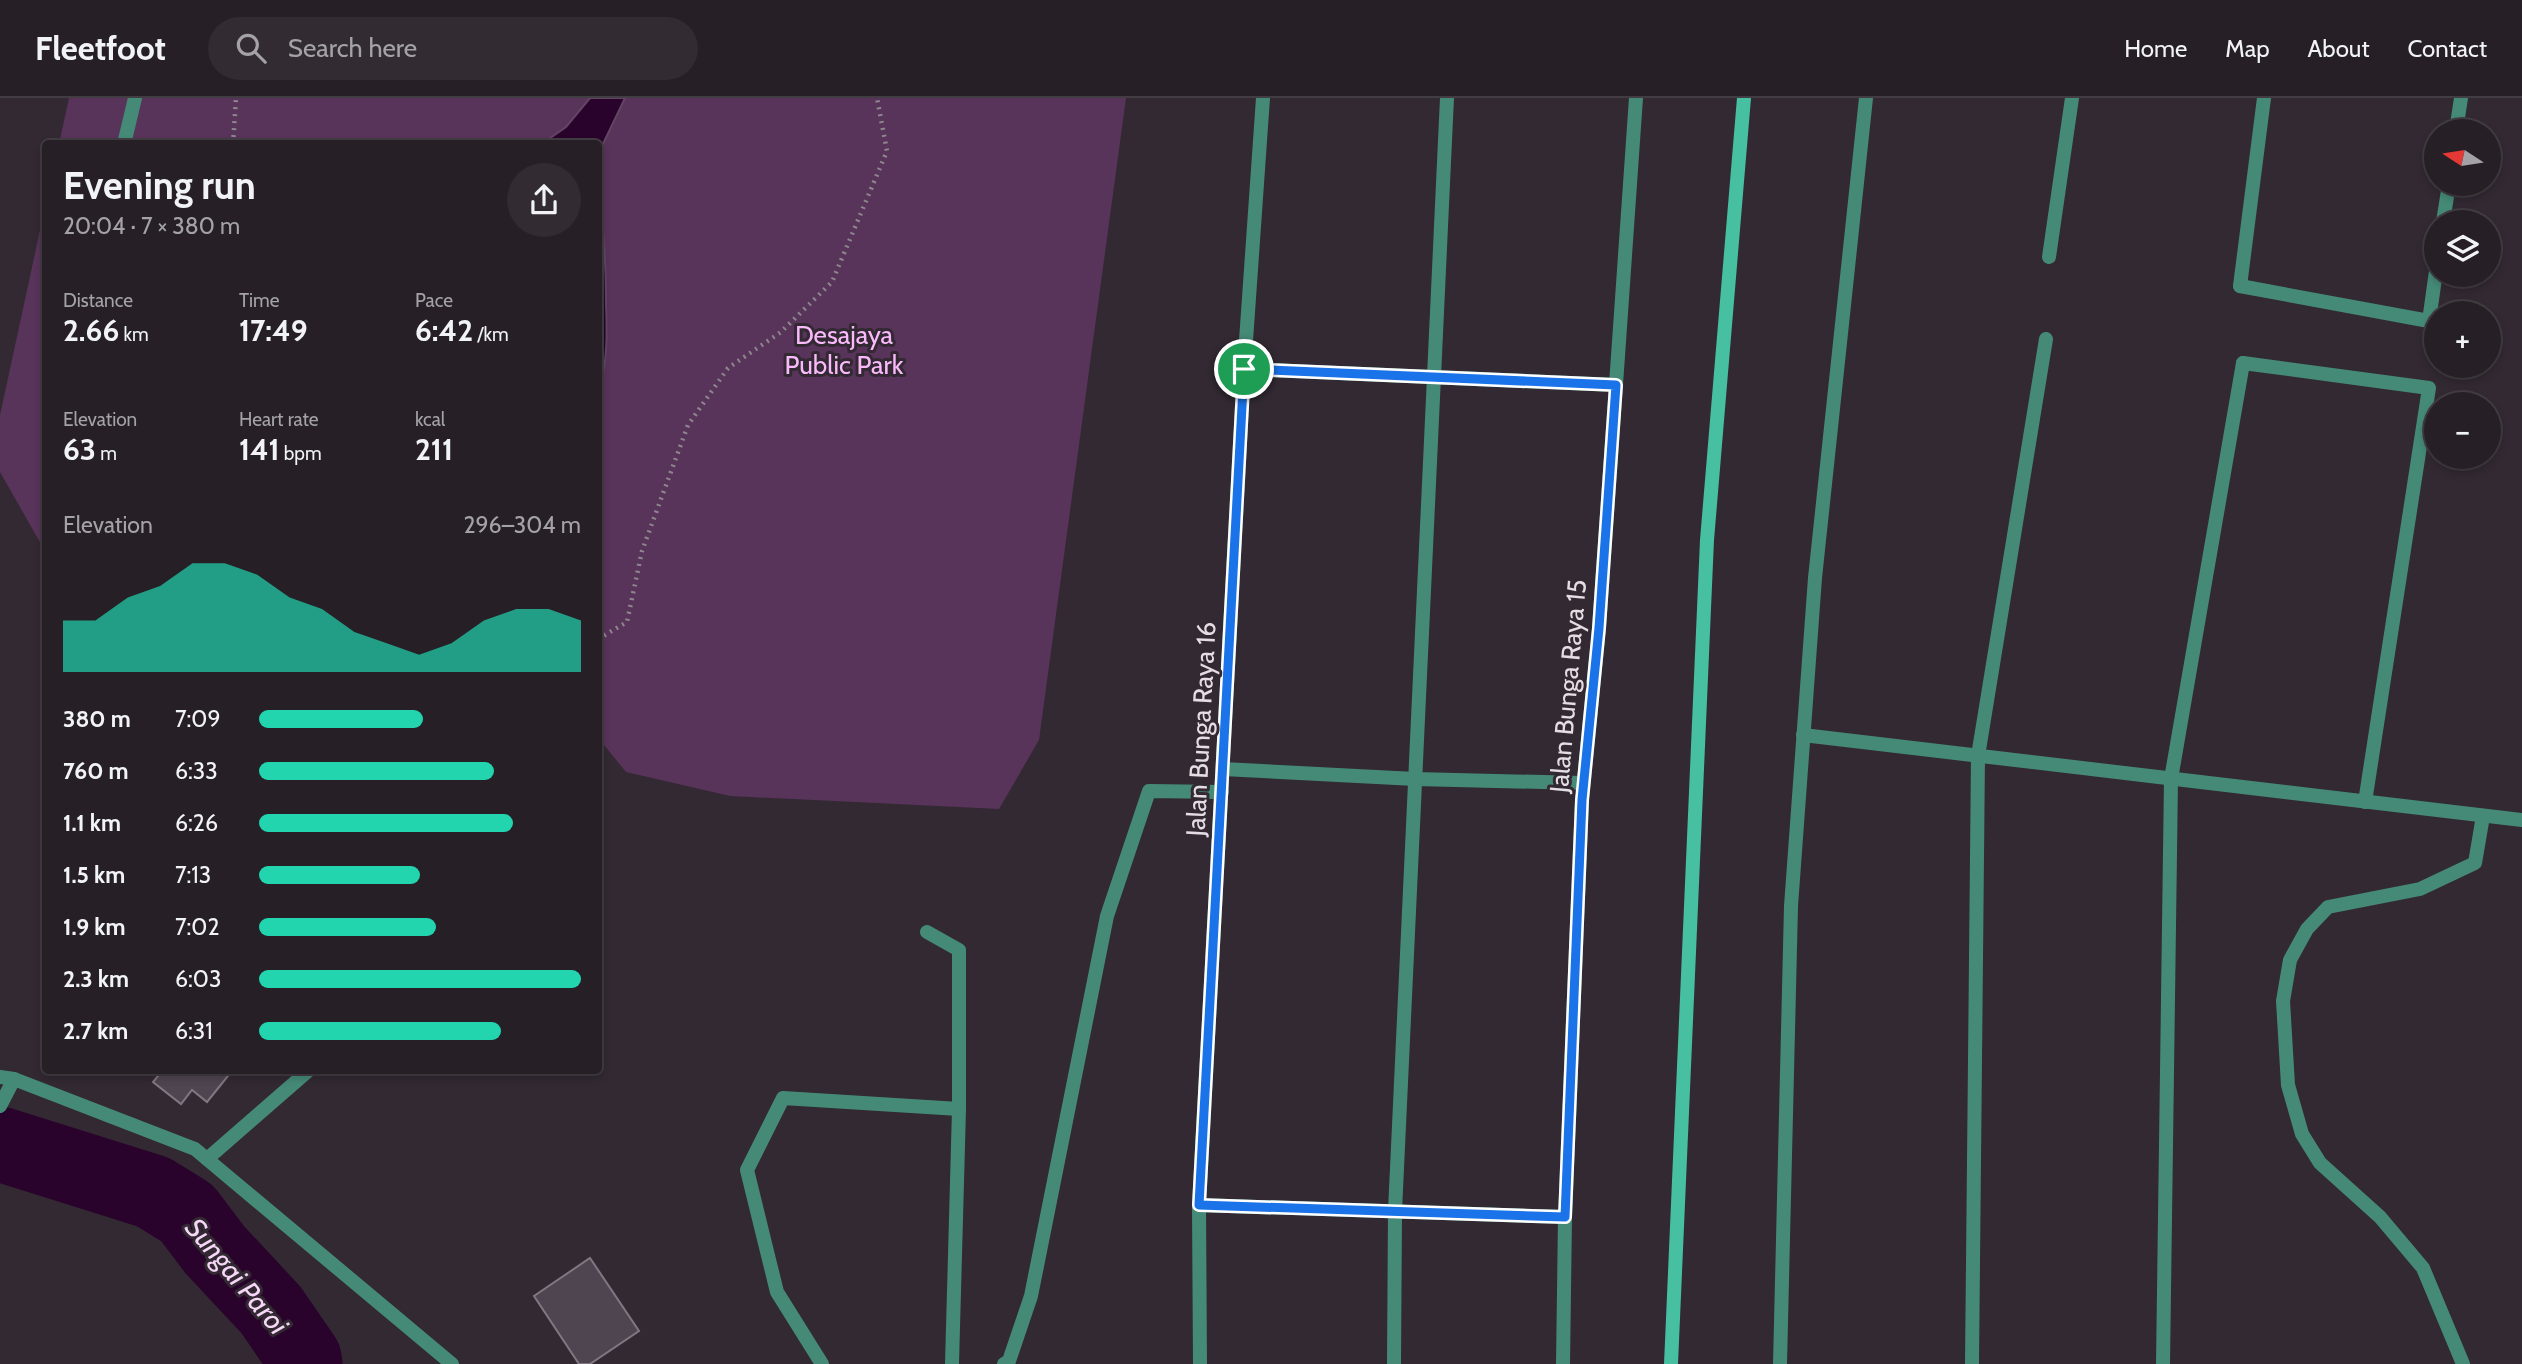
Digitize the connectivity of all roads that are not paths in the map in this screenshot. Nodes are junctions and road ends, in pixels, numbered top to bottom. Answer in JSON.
{"nodes":[{"id":1,"x":135,"y":98,"type":"edge"},
{"id":2,"x":1263,"y":98,"type":"edge"},
{"id":3,"x":1447,"y":98,"type":"edge"},
{"id":4,"x":1636,"y":98,"type":"edge"},
{"id":5,"x":1744,"y":98,"type":"edge"},
{"id":6,"x":1866,"y":98,"type":"edge"},
{"id":7,"x":2073,"y":98,"type":"edge"},
{"id":8,"x":2264,"y":98,"type":"edge"},
{"id":9,"x":2461,"y":98,"type":"edge"},
{"id":10,"x":2458,"y":119,"type":"edge"},
{"id":11,"x":125,"y":140,"type":"edge"},
{"id":12,"x":2049,"y":257,"type":"dead end"},
{"id":13,"x":2434,"y":287,"type":"edge"},
{"id":14,"x":2046,"y":339,"type":"dead end"},
{"id":15,"x":1244,"y":369,"type":"junction"},
{"id":16,"x":1433,"y":379,"type":"junction"},
{"id":17,"x":1616,"y":385,"type":"junction"},
{"id":18,"x":1803,"y":735,"type":"junction"},
{"id":19,"x":1978,"y":756,"type":"junction"},
{"id":20,"x":1223,"y":769,"type":"junction"},
{"id":21,"x":1415,"y":779,"type":"junction"},
{"id":22,"x":2171,"y":779,"type":"junction"},
{"id":23,"x":1583,"y":783,"type":"junction"},
{"id":24,"x":1222,"y":792,"type":"junction"},
{"id":25,"x":2365,"y":802,"type":"junction"},
{"id":26,"x":2483,"y":816,"type":"junction"},
{"id":27,"x":2522,"y":820,"type":"edge"},
{"id":28,"x":927,"y":932,"type":"dead end"},
{"id":29,"x":305,"y":1074,"type":"edge"},
{"id":30,"x":7,"y":1078,"type":"edge"},
{"id":31,"x":0,"y":1106,"type":"edge"},
{"id":32,"x":959,"y":1108,"type":"junction"},
{"id":33,"x":207,"y":1159,"type":"junction"},
{"id":34,"x":1199,"y":1205,"type":"junction"},
{"id":35,"x":1395,"y":1211,"type":"junction"},
{"id":36,"x":1565,"y":1217,"type":"junction"},
{"id":37,"x":437,"y":1358,"type":"edge"},
{"id":38,"x":452,"y":1364,"type":"edge"},
{"id":39,"x":822,"y":1364,"type":"edge"},
{"id":40,"x":952,"y":1364,"type":"edge"},
{"id":41,"x":1004,"y":1364,"type":"edge"},
{"id":42,"x":1200,"y":1364,"type":"edge"},
{"id":43,"x":1394,"y":1364,"type":"edge"},
{"id":44,"x":1563,"y":1364,"type":"edge"},
{"id":45,"x":1671,"y":1364,"type":"edge"},
{"id":46,"x":1780,"y":1364,"type":"edge"},
{"id":47,"x":1972,"y":1364,"type":"edge"},
{"id":48,"x":2163,"y":1364,"type":"edge"},
{"id":49,"x":2463,"y":1364,"type":"edge"}],
"edges":[{"from":1,"to":11,"type":"street"},
{"from":2,"to":15,"type":"street","name":"Jalan Bunga Raya 16"},
{"from":3,"to":16,"type":"street"},
{"from":4,"to":17,"type":"street","name":"Jalan Bunga Raya 15"},
{"from":5,"to":45,"type":"street"},
{"from":6,"to":18,"type":"street"},
{"from":7,"to":12,"type":"street"},
{"from":8,"to":13,"type":"street"},
{"from":9,"to":10,"type":"street"},
{"from":14,"to":19,"type":"street"},
{"from":15,"to":16,"type":"street"},
{"from":15,"to":20,"type":"street","name":"Jalan Bunga Raya 16"},
{"from":16,"to":17,"type":"street"},
{"from":16,"to":21,"type":"street"},
{"from":17,"to":23,"type":"street","name":"Jalan Bunga Raya 15"},
{"from":18,"to":19,"type":"street"},
{"from":18,"to":46,"type":"street"},
{"from":19,"to":22,"type":"street"},
{"from":19,"to":47,"type":"street"},
{"from":20,"to":21,"type":"street"},
{"from":20,"to":24,"type":"street","name":"Jalan Bunga Raya 16"},
{"from":21,"to":23,"type":"street"},
{"from":21,"to":35,"type":"street"},
{"from":22,"to":25,"type":"street"},
{"from":22,"to":25,"type":"street"},
{"from":22,"to":48,"type":"street"},
{"from":23,"to":36,"type":"street","name":"Jalan Bunga Raya 15"},
{"from":24,"to":34,"type":"street","name":"Jalan Bunga Raya 16"},
{"from":24,"to":41,"type":"street"},
{"from":25,"to":26,"type":"street"},
{"from":26,"to":27,"type":"street"},
{"from":26,"to":49,"type":"street"},
{"from":28,"to":32,"type":"street"},
{"from":29,"to":33,"type":"street"},
{"from":30,"to":31,"type":"street"},
{"from":30,"to":33,"type":"street"},
{"from":32,"to":39,"type":"street"},
{"from":32,"to":40,"type":"street"},
{"from":33,"to":37,"type":"street"},
{"from":34,"to":35,"type":"street"},
{"from":34,"to":42,"type":"street","name":"Jalan Bunga Raya 16"},
{"from":35,"to":36,"type":"street"},
{"from":35,"to":43,"type":"street"},
{"from":36,"to":44,"type":"street","name":"Jalan Bunga Raya 15"},
{"from":37,"to":38,"type":"street"}]}
